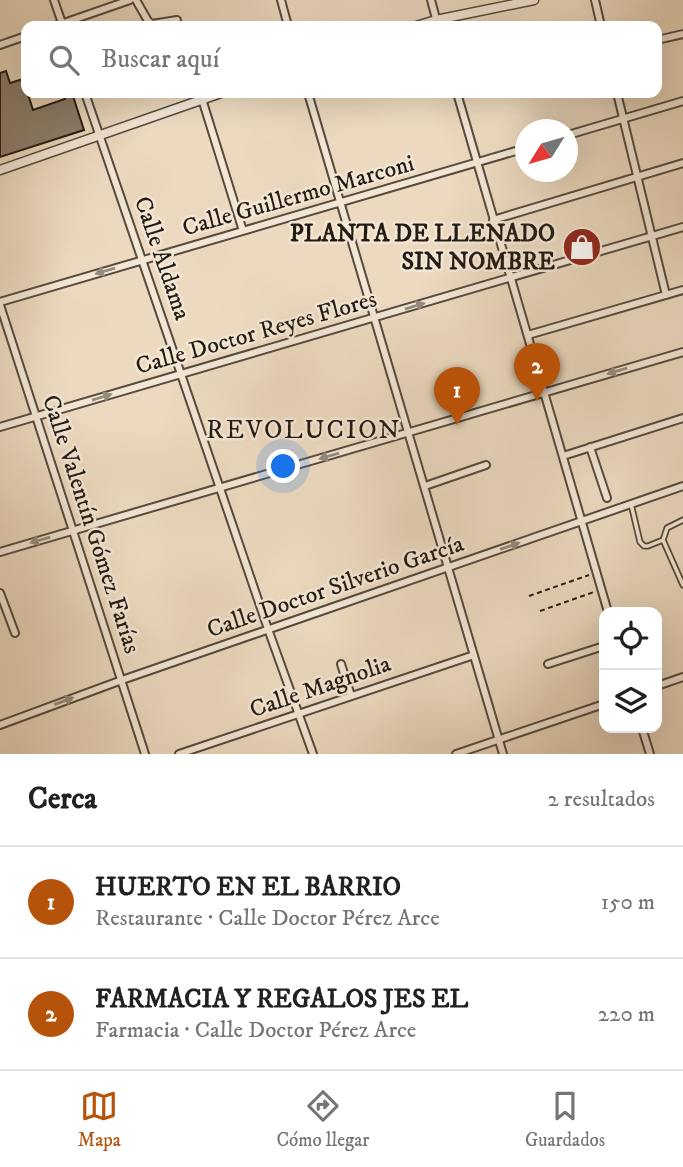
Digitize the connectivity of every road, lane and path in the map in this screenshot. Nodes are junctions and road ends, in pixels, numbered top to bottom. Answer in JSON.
{"nodes":[{"id":1,"x":54,"y":0,"type":"edge"},
{"id":2,"x":130,"y":0,"type":"edge"},
{"id":3,"x":136,"y":0,"type":"edge"},
{"id":4,"x":281,"y":0,"type":"edge"},
{"id":5,"x":431,"y":0,"type":"edge"},
{"id":6,"x":534,"y":0,"type":"edge"},
{"id":7,"x":595,"y":0,"type":"edge"},
{"id":8,"x":177,"y":20,"type":"dead end"},
{"id":9,"x":59,"y":21,"type":"edge"},
{"id":10,"x":71,"y":21,"type":"edge"},
{"id":11,"x":148,"y":21,"type":"edge"},
{"id":12,"x":171,"y":21,"type":"edge"},
{"id":13,"x":287,"y":21,"type":"edge"},
{"id":14,"x":436,"y":21,"type":"edge"},
{"id":15,"x":445,"y":21,"type":"edge"},
{"id":16,"x":600,"y":21,"type":"edge"},
{"id":17,"x":683,"y":34,"type":"edge"},
{"id":18,"x":21,"y":38,"type":"edge"},
{"id":19,"x":662,"y":39,"type":"edge"},
{"id":20,"x":0,"y":45,"type":"edge"},
{"id":21,"x":87,"y":98,"type":"edge"},
{"id":22,"x":205,"y":98,"type":"edge"},
{"id":23,"x":309,"y":98,"type":"edge"},
{"id":24,"x":458,"y":98,"type":"edge"},
{"id":25,"x":618,"y":98,"type":"edge"},
{"id":26,"x":202,"y":99,"type":"junction"},
{"id":27,"x":683,"y":101,"type":"edge"},
{"id":28,"x":624,"y":118,"type":"junction"},
{"id":29,"x":578,"y":132,"type":"edge"},
{"id":30,"x":100,"y":135,"type":"junction"},
{"id":31,"x":515,"y":151,"type":"edge"},
{"id":32,"x":476,"y":163,"type":"junction"},
{"id":33,"x":683,"y":163,"type":"edge"},
{"id":34,"x":0,"y":170,"type":"edge"},
{"id":35,"x":638,"y":177,"type":"junction"},
{"id":36,"x":340,"y":202,"type":"junction"},
{"id":37,"x":494,"y":220,"type":"junction"},
{"id":38,"x":683,"y":227,"type":"edge"},
{"id":39,"x":243,"y":231,"type":"junction"},
{"id":40,"x":652,"y":236,"type":"junction"},
{"id":41,"x":143,"y":260,"type":"junction"},
{"id":42,"x":511,"y":278,"type":"junction"},
{"id":43,"x":683,"y":290,"type":"edge"},
{"id":44,"x":666,"y":295,"type":"junction"},
{"id":45,"x":0,"y":304,"type":"edge"},
{"id":46,"x":374,"y":318,"type":"junction"},
{"id":47,"x":528,"y":335,"type":"junction"},
{"id":48,"x":683,"y":352,"type":"edge"},
{"id":49,"x":182,"y":373,"type":"junction"},
{"id":50,"x":545,"y":392,"type":"junction"},
{"id":51,"x":37,"y":416,"type":"junction"},
{"id":52,"x":683,"y":418,"type":"edge"},
{"id":53,"x":0,"y":427,"type":"edge"},
{"id":54,"x":408,"y":433,"type":"junction"},
{"id":55,"x":590,"y":447,"type":"junction"},
{"id":56,"x":564,"y":456,"type":"junction"},
{"id":57,"x":486,"y":465,"type":"dead end"},
{"id":58,"x":425,"y":486,"type":"junction"},
{"id":59,"x":683,"y":486,"type":"edge"},
{"id":60,"x":221,"y":488,"type":"junction"},
{"id":61,"x":607,"y":498,"type":"dead end"},
{"id":62,"x":631,"y":504,"type":"junction"},
{"id":63,"x":683,"y":520,"type":"edge"},
{"id":64,"x":582,"y":521,"type":"junction"},
{"id":65,"x":73,"y":530,"type":"junction"},
{"id":66,"x":663,"y":540,"type":"junction"},
{"id":67,"x":0,"y":552,"type":"edge"},
{"id":68,"x":448,"y":567,"type":"junction"},
{"id":69,"x":597,"y":572,"type":"junction"},
{"id":70,"x":683,"y":585,"type":"edge"},
{"id":71,"x":602,"y":590,"type":"junction"},
{"id":72,"x":0,"y":593,"type":"edge"},
{"id":73,"x":529,"y":596,"type":"dead end"},
{"id":74,"x":607,"y":607,"type":"edge"},
{"id":75,"x":540,"y":611,"type":"dead end"},
{"id":76,"x":268,"y":629,"type":"junction"},
{"id":77,"x":15,"y":633,"type":"dead end"},
{"id":78,"x":599,"y":648,"type":"edge"},
{"id":79,"x":474,"y":655,"type":"junction"},
{"id":80,"x":548,"y":663,"type":"dead end"},
{"id":81,"x":341,"y":664,"type":"dead end"},
{"id":82,"x":683,"y":677,"type":"edge"},
{"id":83,"x":122,"y":680,"type":"junction"},
{"id":84,"x":662,"y":684,"type":"edge"},
{"id":85,"x":351,"y":696,"type":"junction"},
{"id":86,"x":599,"y":706,"type":"edge"},
{"id":87,"x":299,"y":713,"type":"junction"},
{"id":88,"x":0,"y":725,"type":"edge"},
{"id":89,"x":644,"y":733,"type":"edge"},
{"id":90,"x":499,"y":739,"type":"junction"},
{"id":91,"x":145,"y":754,"type":"edge"},
{"id":92,"x":179,"y":754,"type":"edge"},
{"id":93,"x":313,"y":754,"type":"edge"},
{"id":94,"x":456,"y":754,"type":"edge"},
{"id":95,"x":503,"y":754,"type":"edge"},
{"id":96,"x":650,"y":754,"type":"edge"}],
"edges":[{"from":1,"to":9,"type":"street"},
{"from":2,"to":10,"type":"street"},
{"from":3,"to":11,"type":"street"},
{"from":4,"to":13,"type":"street"},
{"from":5,"to":14,"type":"street"},
{"from":6,"to":15,"type":"street"},
{"from":7,"to":16,"type":"street"},
{"from":8,"to":12,"type":"street"},
{"from":17,"to":19,"type":"street"},
{"from":18,"to":20,"type":"street"},
{"from":21,"to":30,"type":"street","name":"Calle Aldama"},
{"from":22,"to":26,"type":"street"},
{"from":23,"to":36,"type":"street"},
{"from":24,"to":32,"type":"street"},
{"from":25,"to":28,"type":"street"},
{"from":26,"to":30,"type":"street"},
{"from":26,"to":39,"type":"street"},
{"from":27,"to":28,"type":"street"},
{"from":28,"to":29,"type":"street"},
{"from":28,"to":35,"type":"street"},
{"from":30,"to":34,"type":"street"},
{"from":30,"to":41,"type":"street","name":"Calle Aldama"},
{"from":31,"to":32,"type":"street","name":"Calle Guillermo Marconi"},
{"from":32,"to":36,"type":"street","name":"Calle Guillermo Marconi"},
{"from":32,"to":37,"type":"street"},
{"from":33,"to":35,"type":"street"},
{"from":35,"to":37,"type":"street"},
{"from":35,"to":40,"type":"street"},
{"from":36,"to":39,"type":"street","name":"Calle Guillermo Marconi"},
{"from":36,"to":46,"type":"street"},
{"from":37,"to":42,"type":"street"},
{"from":38,"to":40,"type":"street","name":"Calle Doctor Reyes Flores"},
{"from":39,"to":41,"type":"street","name":"Calle Guillermo Marconi"},
{"from":40,"to":42,"type":"street","name":"Calle Doctor Reyes Flores"},
{"from":40,"to":44,"type":"street"},
{"from":41,"to":45,"type":"street","name":"Calle Guillermo Marconi","one_way":true},
{"from":41,"to":49,"type":"street","name":"Calle Aldama"},
{"from":46,"to":42,"type":"street","name":"Calle Doctor Reyes Flores","one_way":true},
{"from":42,"to":47,"type":"street"},
{"from":43,"to":44,"type":"street"},
{"from":44,"to":47,"type":"street"},
{"from":45,"to":51,"type":"street","name":"Calle Valentín Gómez Farías"},
{"from":46,"to":49,"type":"street","name":"Calle Doctor Reyes Flores"},
{"from":46,"to":54,"type":"street"},
{"from":47,"to":50,"type":"street"},
{"from":48,"to":50,"type":"street","one_way":true},
{"from":51,"to":49,"type":"street","name":"Calle Doctor Reyes Flores","one_way":true},
{"from":49,"to":60,"type":"street","name":"Calle Aldama"},
{"from":50,"to":54,"type":"street"},
{"from":50,"to":56,"type":"street"},
{"from":51,"to":53,"type":"street","name":"Calle Doctor Reyes Flores"},
{"from":51,"to":65,"type":"street","name":"Calle Valentín Gómez Farías"},
{"from":52,"to":55,"type":"street"},
{"from":54,"to":58,"type":"street"},
{"from":54,"to":60,"type":"street","one_way":true},
{"from":55,"to":56,"type":"street"},
{"from":55,"to":61,"type":"street"},
{"from":56,"to":64,"type":"street"},
{"from":57,"to":58,"type":"street"},
{"from":58,"to":68,"type":"street"},
{"from":59,"to":62,"type":"street","name":"Calle Doctor Silverio García"},
{"from":60,"to":65,"type":"street"},
{"from":60,"to":76,"type":"street","name":"Calle Aldama"},
{"from":62,"to":64,"type":"street","name":"Calle Doctor Silverio García"},
{"from":62,"to":66,"type":"lane"},
{"from":63,"to":66,"type":"lane"},
{"from":68,"to":64,"type":"street","name":"Calle Doctor Silverio García","one_way":true},
{"from":64,"to":69,"type":"street"},
{"from":65,"to":67,"type":"street","one_way":true},
{"from":65,"to":83,"type":"street","name":"Calle Valentín Gómez Farías"},
{"from":66,"to":70,"type":"lane"},
{"from":68,"to":76,"type":"street","name":"Calle Doctor Silverio García"},
{"from":68,"to":79,"type":"street"},
{"from":69,"to":71,"type":"street"},
{"from":69,"to":73,"type":"path"},
{"from":71,"to":74,"type":"street"},
{"from":71,"to":75,"type":"path"},
{"from":72,"to":77,"type":"street"},
{"from":76,"to":83,"type":"street","name":"Calle Doctor Silverio García"},
{"from":76,"to":87,"type":"street","name":"Calle Aldama"},
{"from":78,"to":80,"type":"street"},
{"from":79,"to":85,"type":"street","name":"Calle Magnolia"},
{"from":79,"to":90,"type":"street"},
{"from":81,"to":85,"type":"street"},
{"from":82,"to":84,"type":"street"},
{"from":88,"to":83,"type":"street","name":"Calle Doctor Silverio García","one_way":true},
{"from":83,"to":91,"type":"street","name":"Calle Valentín Gómez Farías"},
{"from":85,"to":87,"type":"street","name":"Calle Magnolia"},
{"from":86,"to":90,"type":"street"},
{"from":87,"to":92,"type":"street","name":"Calle Magnolia"},
{"from":87,"to":93,"type":"street","name":"Calle Aldama"},
{"from":89,"to":96,"type":"street"},
{"from":90,"to":94,"type":"street"},
{"from":90,"to":95,"type":"street"}]}
